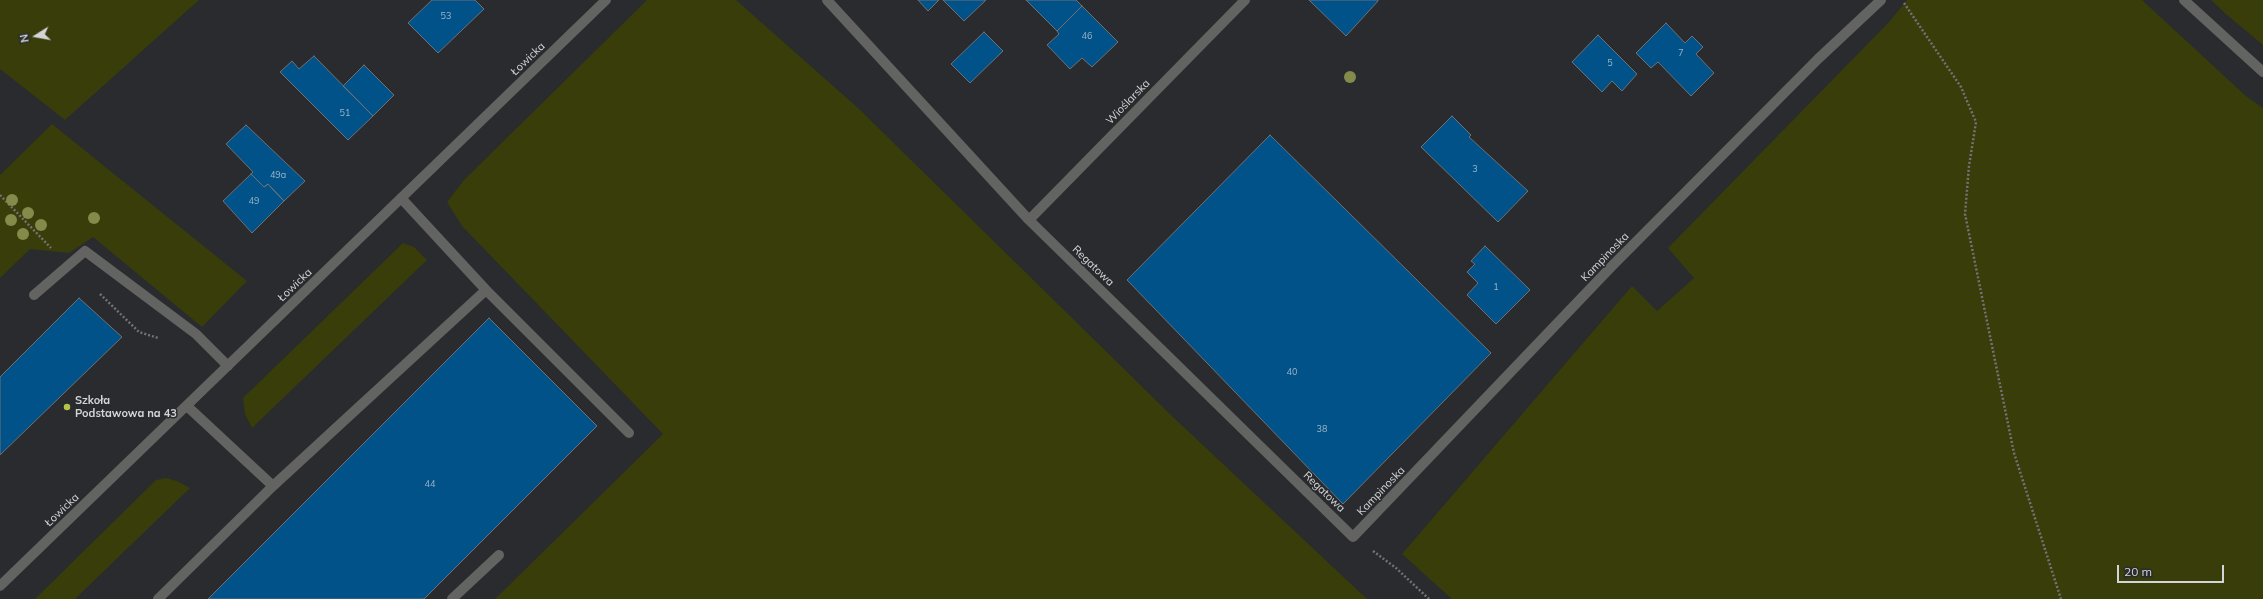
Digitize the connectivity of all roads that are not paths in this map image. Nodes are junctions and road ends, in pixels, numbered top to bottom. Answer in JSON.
{"nodes":[{"id":1,"x":606,"y":0,"type":"edge"},
{"id":2,"x":827,"y":0,"type":"edge"},
{"id":3,"x":1245,"y":0,"type":"edge"},
{"id":4,"x":1881,"y":0,"type":"edge"},
{"id":5,"x":2184,"y":0,"type":"edge"},
{"id":6,"x":2263,"y":72,"type":"edge"},
{"id":7,"x":401,"y":198,"type":"junction"},
{"id":8,"x":1029,"y":220,"type":"junction"},
{"id":9,"x":486,"y":290,"type":"junction"},
{"id":10,"x":34,"y":295,"type":"dead end"},
{"id":11,"x":228,"y":366,"type":"junction"},
{"id":12,"x":188,"y":407,"type":"junction"},
{"id":13,"x":629,"y":433,"type":"dead end"},
{"id":14,"x":273,"y":486,"type":"junction"},
{"id":15,"x":1353,"y":537,"type":"joint"},
{"id":16,"x":499,"y":555,"type":"dead end"},
{"id":17,"x":0,"y":586,"type":"edge"},
{"id":18,"x":158,"y":599,"type":"edge"},
{"id":19,"x":452,"y":599,"type":"edge"}],
"edges":[{"from":1,"to":7,"type":"street","name":"Łowicka"},
{"from":2,"to":8,"type":"street","name":"Regatowa"},
{"from":3,"to":8,"type":"street","name":"Wioślarska"},
{"from":4,"to":15,"type":"street","name":"Kampinoska"},
{"from":5,"to":6,"type":"street"},
{"from":7,"to":9,"type":"street"},
{"from":7,"to":11,"type":"street","name":"Łowicka"},
{"from":8,"to":15,"type":"street","name":"Regatowa"},
{"from":9,"to":13,"type":"street"},
{"from":9,"to":14,"type":"street"},
{"from":10,"to":11,"type":"street"},
{"from":11,"to":12,"type":"street","name":"Łowicka"},
{"from":12,"to":14,"type":"street"},
{"from":12,"to":17,"type":"street","name":"Łowicka"},
{"from":14,"to":18,"type":"street"},
{"from":16,"to":19,"type":"street"}]}
